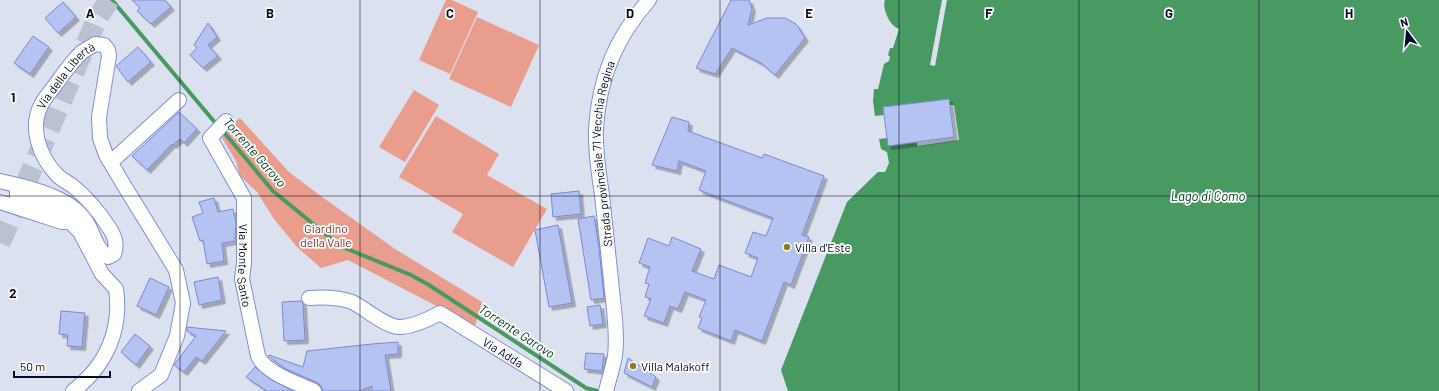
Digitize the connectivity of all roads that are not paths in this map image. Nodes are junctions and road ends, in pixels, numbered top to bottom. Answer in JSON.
{"nodes":[{"id":1,"x":649,"y":0,"type":"edge"},
{"id":2,"x":179,"y":100,"type":"dead end"},
{"id":3,"x":226,"y":121,"type":"dead end"},
{"id":4,"x":111,"y":162,"type":"junction"},
{"id":5,"x":0,"y":181,"type":"edge"},
{"id":6,"x":17,"y":185,"type":"junction"},
{"id":7,"x":0,"y":202,"type":"edge"},
{"id":8,"x":69,"y":221,"type":"junction"},
{"id":9,"x":309,"y":298,"type":"dead end"},
{"id":10,"x":607,"y":388,"type":"edge"},
{"id":11,"x":73,"y":391,"type":"edge"},
{"id":12,"x":139,"y":391,"type":"edge"},
{"id":13,"x":314,"y":391,"type":"edge"},
{"id":14,"x":566,"y":391,"type":"edge"}],
"edges":[{"from":1,"to":10,"type":"street","name":"Strada provinciale 71 Vecchia Regina"},
{"from":2,"to":4,"type":"street"},
{"from":3,"to":13,"type":"street","name":"Via Monte Santo"},
{"from":4,"to":6,"type":"street","name":"Via della Libertà"},
{"from":4,"to":12,"type":"street","name":"Via della Libertà"},
{"from":5,"to":6,"type":"street","name":"Via della Libertà"},
{"from":6,"to":8,"type":"street"},
{"from":7,"to":8,"type":"street"},
{"from":8,"to":11,"type":"street"},
{"from":9,"to":14,"type":"street","name":"Via Adda"}]}
